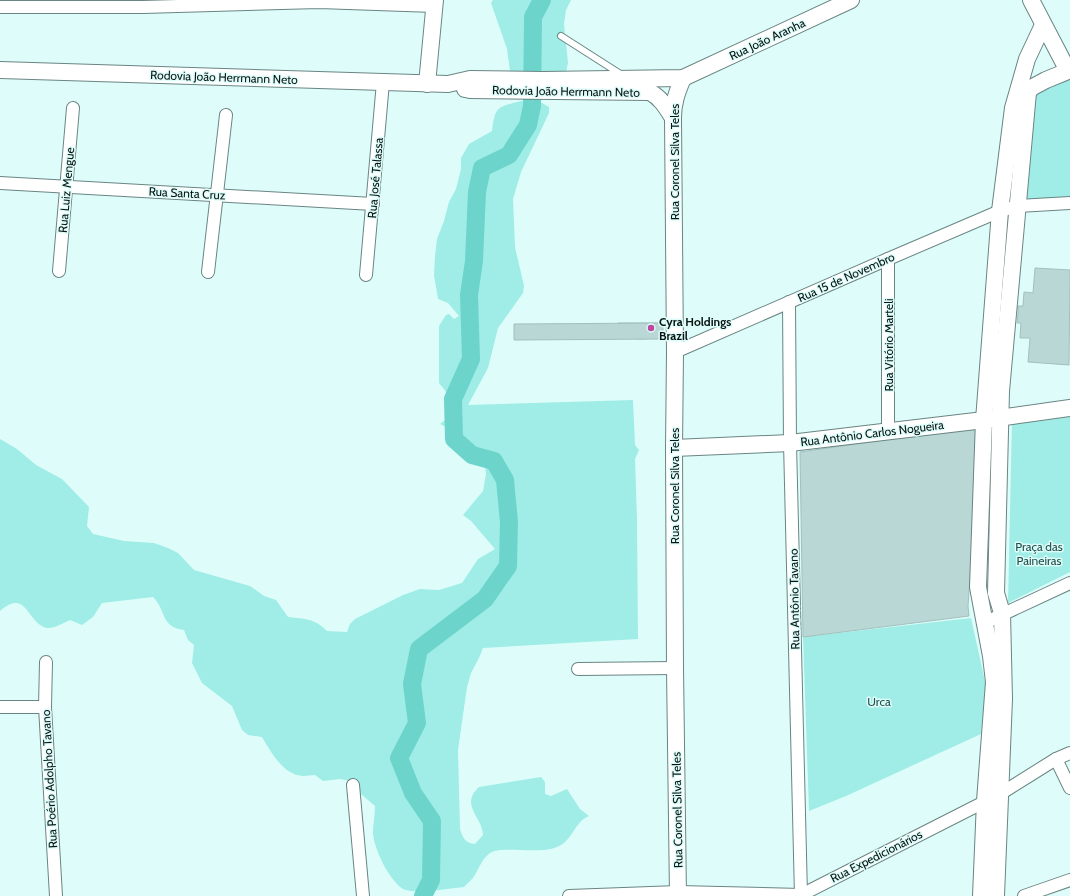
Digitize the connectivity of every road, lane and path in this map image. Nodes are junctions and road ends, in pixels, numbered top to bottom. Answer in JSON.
{"nodes":[{"id":1,"x":851,"y":0,"type":"edge"},
{"id":2,"x":1031,"y":0,"type":"edge"},
{"id":3,"x":434,"y":3,"type":"edge"},
{"id":4,"x":0,"y":7,"type":"edge"},
{"id":5,"x":1043,"y":25,"type":"junction"},
{"id":6,"x":561,"y":36,"type":"dead end"},
{"id":7,"x":0,"y":70,"type":"edge"},
{"id":8,"x":1069,"y":72,"type":"edge"},
{"id":9,"x":683,"y":78,"type":"junction"},
{"id":10,"x":629,"y":79,"type":"junction"},
{"id":11,"x":383,"y":82,"type":"junction"},
{"id":12,"x":427,"y":84,"type":"junction"},
{"id":13,"x":543,"y":86,"type":"junction"},
{"id":14,"x":72,"y":108,"type":"dead end"},
{"id":15,"x":226,"y":115,"type":"dead end"},
{"id":16,"x":673,"y":118,"type":"junction"},
{"id":17,"x":0,"y":183,"type":"edge"},
{"id":18,"x":66,"y":187,"type":"junction"},
{"id":19,"x":217,"y":195,"type":"junction"},
{"id":20,"x":373,"y":204,"type":"junction"},
{"id":21,"x":1069,"y":204,"type":"edge"},
{"id":22,"x":1018,"y":206,"type":"junction"},
{"id":23,"x":1000,"y":211,"type":"junction"},
{"id":24,"x":888,"y":259,"type":"junction"},
{"id":25,"x":58,"y":272,"type":"dead end"},
{"id":26,"x":208,"y":272,"type":"dead end"},
{"id":27,"x":366,"y":275,"type":"dead end"},
{"id":28,"x":789,"y":302,"type":"junction"},
{"id":29,"x":675,"y":352,"type":"junction"},
{"id":30,"x":1070,"y":408,"type":"edge"},
{"id":31,"x":1000,"y":418,"type":"junction"},
{"id":32,"x":984,"y":420,"type":"junction"},
{"id":33,"x":888,"y":431,"type":"junction"},
{"id":34,"x":790,"y":443,"type":"junction"},
{"id":35,"x":674,"y":448,"type":"junction"},
{"id":36,"x":1070,"y":583,"type":"edge"},
{"id":37,"x":1002,"y":614,"type":"junction"},
{"id":38,"x":984,"y":622,"type":"junction"},
{"id":39,"x":46,"y":662,"type":"dead end"},
{"id":40,"x":675,"y":668,"type":"junction"},
{"id":41,"x":578,"y":669,"type":"dead end"},
{"id":42,"x":0,"y":707,"type":"edge"},
{"id":43,"x":45,"y":707,"type":"junction"},
{"id":44,"x":1070,"y":753,"type":"edge"},
{"id":45,"x":1056,"y":759,"type":"junction"},
{"id":46,"x":353,"y":785,"type":"dead end"},
{"id":47,"x":1070,"y":788,"type":"edge"},
{"id":48,"x":1000,"y":794,"type":"junction"},
{"id":49,"x":985,"y":801,"type":"junction"},
{"id":50,"x":1070,"y":880,"type":"edge"},
{"id":51,"x":678,"y":894,"type":"edge"},
{"id":52,"x":801,"y":895,"type":"edge"},
{"id":53,"x":56,"y":896,"type":"edge"},
{"id":54,"x":363,"y":896,"type":"edge"},
{"id":55,"x":569,"y":896,"type":"edge"},
{"id":56,"x":981,"y":896,"type":"edge"},
{"id":57,"x":996,"y":896,"type":"edge"},
{"id":58,"x":1024,"y":896,"type":"edge"}],
"edges":[{"from":1,"to":9,"type":"street","name":"Rua João Aranha"},
{"from":2,"to":5,"type":"street"},
{"from":3,"to":4,"type":"street"},
{"from":3,"to":12,"type":"street"},
{"from":5,"to":8,"type":"street"},
{"from":5,"to":23,"type":"street"},
{"from":6,"to":10,"type":"lane"},
{"from":7,"to":11,"type":"street","name":"Rodovia João Herrmann Neto"},
{"from":8,"to":22,"type":"street"},
{"from":9,"to":10,"type":"street","name":"Rodovia João Herrmann Neto"},
{"from":9,"to":16,"type":"street","name":"Rua Coronel Silva Teles"},
{"from":10,"to":13,"type":"street","name":"Rodovia João Herrmann Neto"},
{"from":11,"to":12,"type":"street","name":"Rodovia João Herrmann Neto"},
{"from":11,"to":20,"type":"street","name":"Rua José Talassa"},
{"from":12,"to":13,"type":"street","name":"Rodovia João Herrmann Neto"},
{"from":13,"to":16,"type":"street","name":"Rodovia João Herrmann Neto"},
{"from":14,"to":18,"type":"street","name":"Rua Luiz Mengue"},
{"from":15,"to":19,"type":"street"},
{"from":16,"to":29,"type":"street","name":"Rua Coronel Silva Teles"},
{"from":17,"to":18,"type":"street","name":"Rua Santa Cruz"},
{"from":18,"to":19,"type":"street","name":"Rua Santa Cruz"},
{"from":18,"to":25,"type":"street","name":"Rua Luiz Mengue"},
{"from":19,"to":20,"type":"street","name":"Rua Santa Cruz"},
{"from":19,"to":26,"type":"street"},
{"from":20,"to":27,"type":"street","name":"Rua José Talassa"},
{"from":21,"to":22,"type":"street","name":"Rua 15 de Novembro"},
{"from":22,"to":23,"type":"street","name":"Rua 15 de Novembro"},
{"from":22,"to":31,"type":"street"},
{"from":23,"to":24,"type":"street","name":"Rua 15 de Novembro"},
{"from":23,"to":32,"type":"street"},
{"from":24,"to":28,"type":"street","name":"Rua 15 de Novembro"},
{"from":24,"to":33,"type":"street","name":"Rua Vitório Marteli"},
{"from":28,"to":29,"type":"street","name":"Rua 15 de Novembro"},
{"from":28,"to":34,"type":"street","name":"Rua Antônio Tavano"},
{"from":29,"to":35,"type":"street","name":"Rua Coronel Silva Teles"},
{"from":30,"to":31,"type":"street","name":"Rua Antônio Carlos Nogueira"},
{"from":31,"to":32,"type":"street","name":"Rua Antônio Carlos Nogueira"},
{"from":31,"to":37,"type":"street"},
{"from":32,"to":33,"type":"street","name":"Rua Antônio Carlos Nogueira"},
{"from":32,"to":38,"type":"street"},
{"from":33,"to":34,"type":"street","name":"Rua Antônio Carlos Nogueira"},
{"from":34,"to":35,"type":"street","name":"Rua Antônio Carlos Nogueira"},
{"from":34,"to":52,"type":"street","name":"Rua Antônio Tavano"},
{"from":35,"to":40,"type":"street","name":"Rua Coronel Silva Teles"},
{"from":36,"to":37,"type":"street"},
{"from":37,"to":38,"type":"street"},
{"from":37,"to":48,"type":"street"},
{"from":38,"to":49,"type":"street"},
{"from":39,"to":43,"type":"street","name":"Rua Poério Adolpho Tavano"},
{"from":40,"to":41,"type":"street"},
{"from":40,"to":51,"type":"street","name":"Rua Coronel Silva Teles"},
{"from":42,"to":43,"type":"street"},
{"from":43,"to":53,"type":"street","name":"Rua Poério Adolpho Tavano"},
{"from":44,"to":45,"type":"street","name":"Rua Expedicionários"},
{"from":45,"to":47,"type":"street"},
{"from":45,"to":48,"type":"street","name":"Rua Expedicionários"},
{"from":46,"to":54,"type":"street"},
{"from":48,"to":49,"type":"street","name":"Rua Expedicionários"},
{"from":48,"to":57,"type":"street"},
{"from":49,"to":52,"type":"street","name":"Rua Expedicionários"},
{"from":49,"to":56,"type":"street"},
{"from":50,"to":58,"type":"street"},
{"from":51,"to":52,"type":"street","name":"Rua Expedicionários"},
{"from":51,"to":55,"type":"street","name":"Rua Expedicionários"}]}
